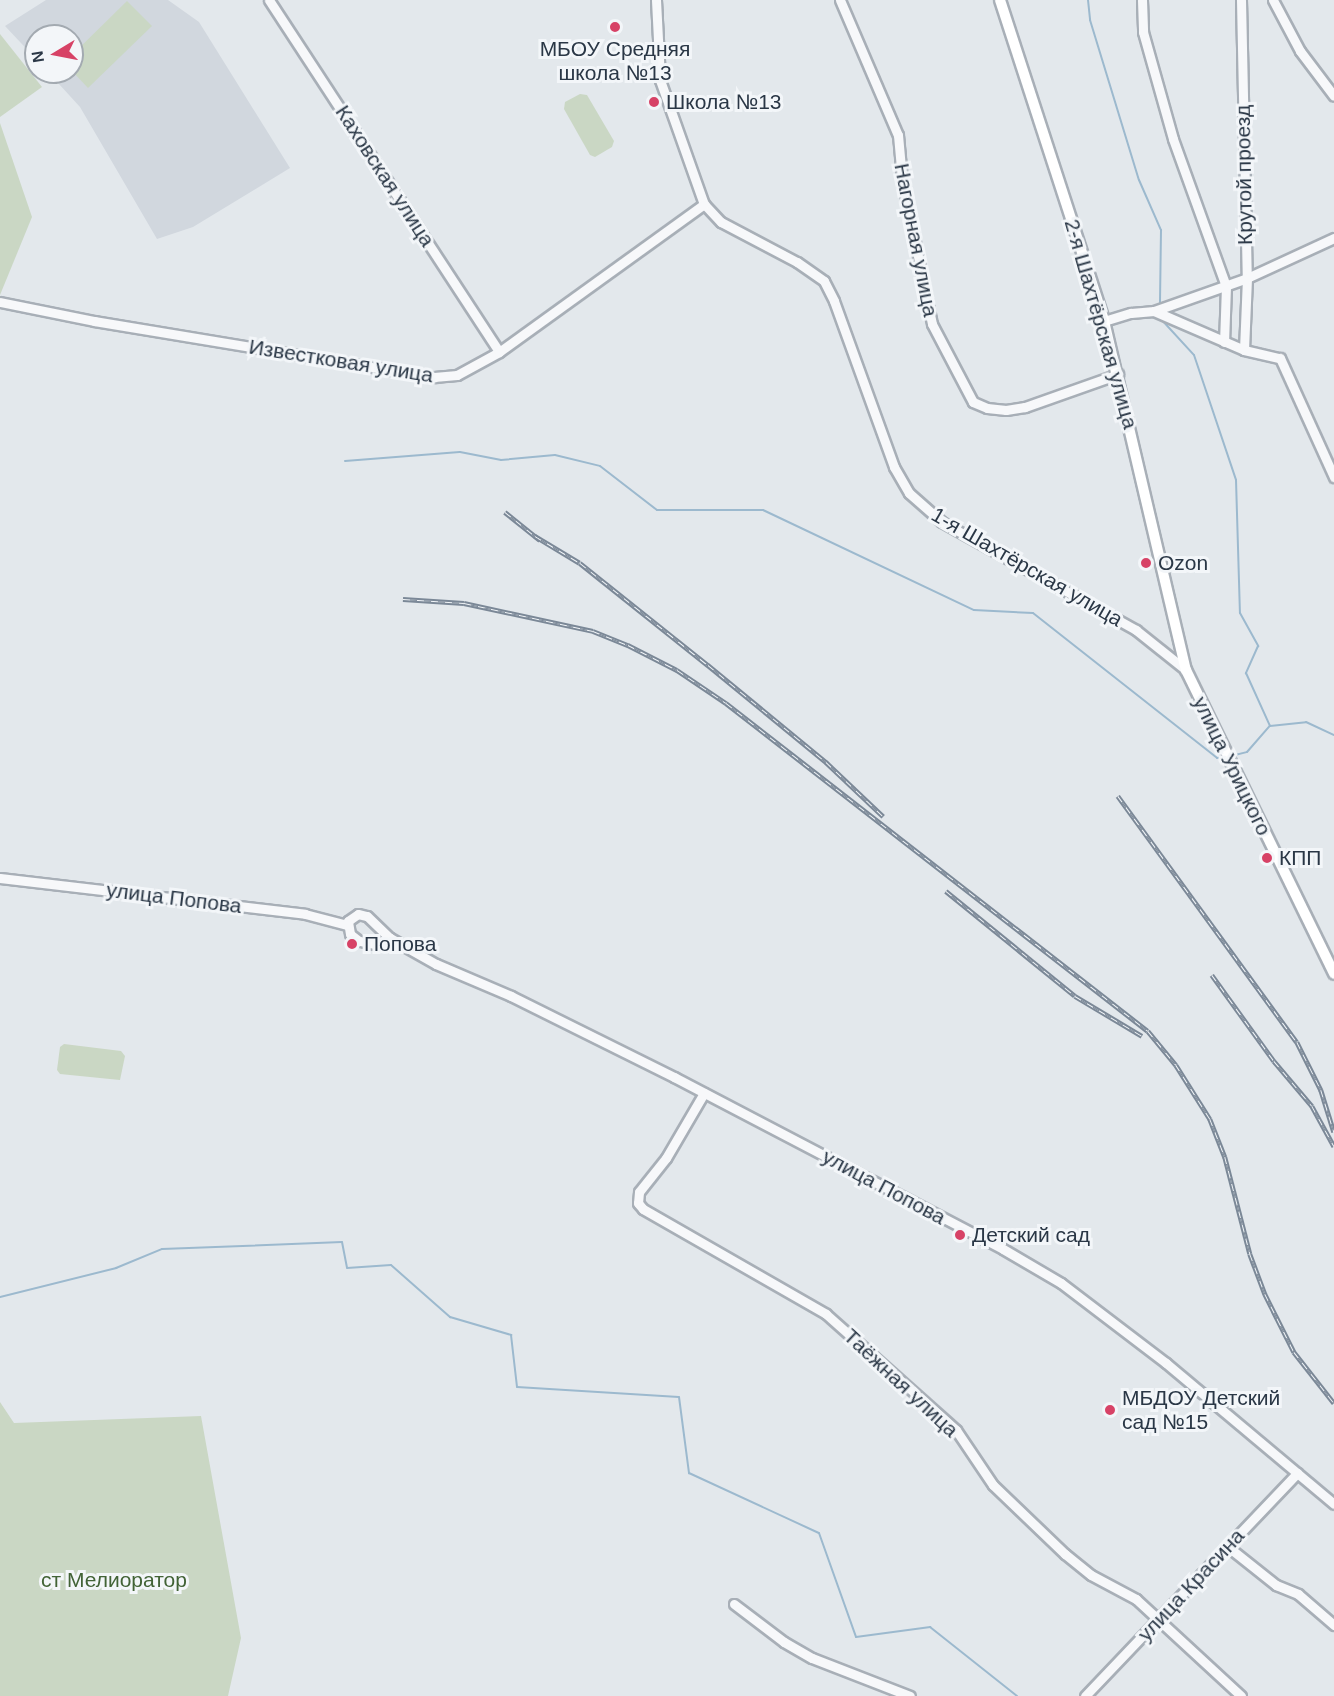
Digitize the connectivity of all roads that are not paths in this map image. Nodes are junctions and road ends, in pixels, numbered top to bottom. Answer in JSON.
{"nodes":[{"id":1,"x":269,"y":0,"type":"edge"},
{"id":2,"x":656,"y":0,"type":"edge"},
{"id":3,"x":840,"y":0,"type":"edge"},
{"id":4,"x":1000,"y":0,"type":"edge"},
{"id":5,"x":1142,"y":0,"type":"edge"},
{"id":6,"x":1241,"y":0,"type":"edge"},
{"id":7,"x":1273,"y":0,"type":"edge"},
{"id":8,"x":1334,"y":96,"type":"edge"},
{"id":9,"x":704,"y":204,"type":"junction"},
{"id":10,"x":1334,"y":238,"type":"edge"},
{"id":11,"x":1247,"y":278,"type":"junction"},
{"id":12,"x":1226,"y":286,"type":"junction"},
{"id":13,"x":0,"y":302,"type":"edge"},
{"id":14,"x":1154,"y":311,"type":"junction"},
{"id":15,"x":1104,"y":321,"type":"junction"},
{"id":16,"x":1224,"y":342,"type":"junction"},
{"id":17,"x":1244,"y":350,"type":"junction"},
{"id":18,"x":499,"y":352,"type":"junction"},
{"id":19,"x":1118,"y":374,"type":"junction"},
{"id":20,"x":1334,"y":477,"type":"edge"},
{"id":21,"x":1182,"y":655,"type":"joint"},
{"id":22,"x":1186,"y":670,"type":"junction"},
{"id":23,"x":0,"y":878,"type":"edge"},
{"id":24,"x":347,"y":925,"type":"junction"},
{"id":25,"x":390,"y":938,"type":"junction"},
{"id":26,"x":1334,"y":974,"type":"edge"},
{"id":27,"x":704,"y":1093,"type":"junction"},
{"id":28,"x":1297,"y":1473,"type":"junction"},
{"id":29,"x":1334,"y":1504,"type":"edge"},
{"id":30,"x":1227,"y":1546,"type":"junction"},
{"id":31,"x":734,"y":1604,"type":"dead end"},
{"id":32,"x":1160,"y":1619,"type":"junction"},
{"id":33,"x":1334,"y":1625,"type":"edge"},
{"id":34,"x":910,"y":1696,"type":"edge"},
{"id":35,"x":1085,"y":1696,"type":"edge"},
{"id":36,"x":1241,"y":1696,"type":"edge"}],
"edges":[{"from":1,"to":18,"type":"street","name":"Каховская улица"},
{"from":2,"to":9,"type":"street"},
{"from":3,"to":19,"type":"street","name":"Нагорная улица"},
{"from":4,"to":15,"type":"main road","name":"2-я Шахтёрская улица"},
{"from":5,"to":12,"type":"street"},
{"from":6,"to":11,"type":"street","name":"Крутой проезд"},
{"from":7,"to":8,"type":"street"},
{"from":9,"to":18,"type":"street","name":"Известковая улица"},
{"from":9,"to":22,"type":"street","name":"1-я Шахтёрская улица"},
{"from":10,"to":11,"type":"street"},
{"from":11,"to":12,"type":"street"},
{"from":11,"to":17,"type":"street","name":"Крутой проезд"},
{"from":12,"to":14,"type":"street"},
{"from":12,"to":16,"type":"street"},
{"from":13,"to":18,"type":"street","name":"Известковая улица"},
{"from":14,"to":15,"type":"street"},
{"from":14,"to":16,"type":"street"},
{"from":15,"to":19,"type":"main road","name":"2-я Шахтёрская улица"},
{"from":16,"to":17,"type":"street"},
{"from":17,"to":20,"type":"street"},
{"from":19,"to":21,"type":"main road","name":"2-я Шахтёрская улица"},
{"from":21,"to":22,"type":"main road","name":"улица Урицкого"},
{"from":22,"to":26,"type":"main road","name":"улица Урицкого"},
{"from":23,"to":24,"type":"street","name":"улица Попова"},
{"from":24,"to":25,"type":"street","name":"улица Попова"},
{"from":24,"to":25,"type":"street","name":"улица Попова"},
{"from":25,"to":27,"type":"street","name":"улица Попова"},
{"from":27,"to":28,"type":"street","name":"улица Попова"},
{"from":27,"to":32,"type":"street","name":"Таёжная улица"},
{"from":28,"to":29,"type":"street","name":"улица Попова"},
{"from":28,"to":30,"type":"street","name":"улица Красина"},
{"from":30,"to":32,"type":"street","name":"улица Красина"},
{"from":30,"to":33,"type":"street"},
{"from":31,"to":34,"type":"street"},
{"from":32,"to":35,"type":"street","name":"улица Красина"},
{"from":32,"to":36,"type":"street","name":"Таёжная улица"}]}
